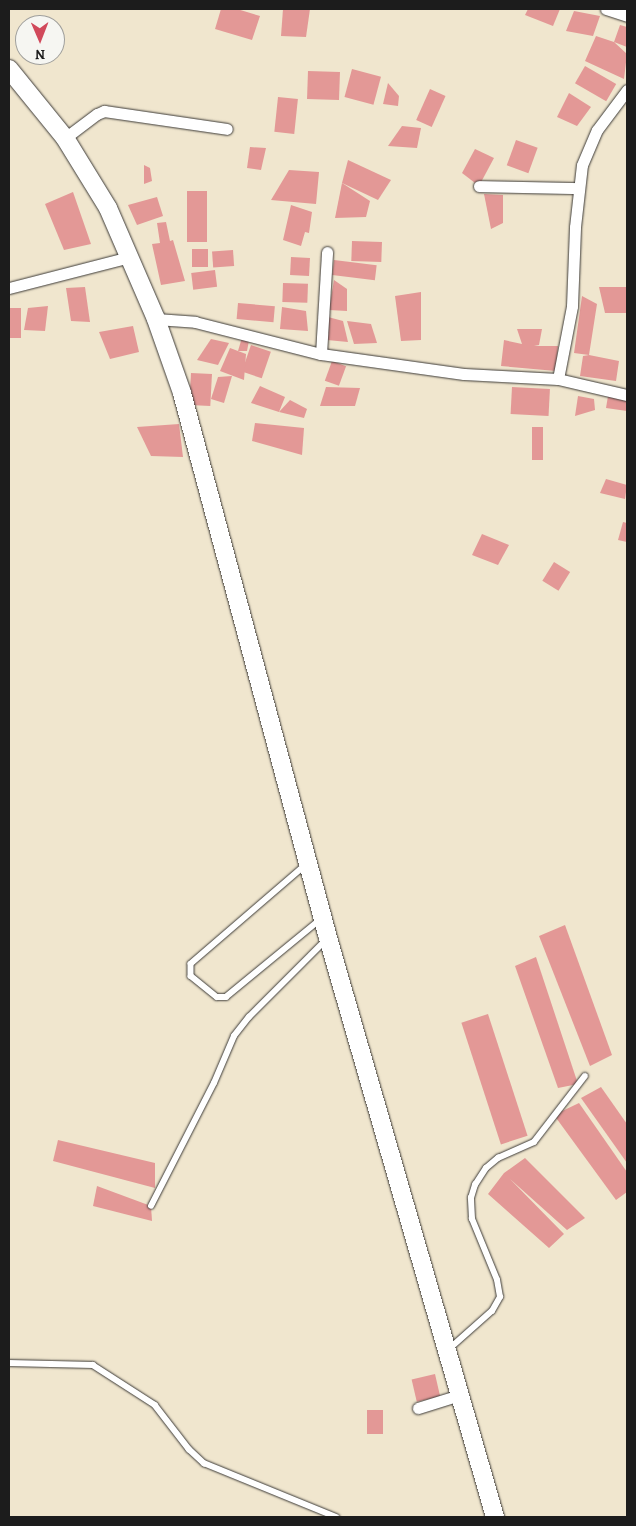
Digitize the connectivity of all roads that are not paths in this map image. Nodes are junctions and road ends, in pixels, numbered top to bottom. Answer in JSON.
{"nodes":[{"id":1,"x":606,"y":9,"type":"edge"},
{"id":2,"x":627,"y":16,"type":"edge"},
{"id":3,"x":9,"y":69,"type":"edge"},
{"id":4,"x":627,"y":90,"type":"edge"},
{"id":5,"x":227,"y":129,"type":"dead end"},
{"id":6,"x":65,"y":138,"type":"junction"},
{"id":7,"x":479,"y":186,"type":"dead end"},
{"id":8,"x":578,"y":188,"type":"junction"},
{"id":9,"x":327,"y":252,"type":"dead end"},
{"id":10,"x":130,"y":257,"type":"junction"},
{"id":11,"x":9,"y":288,"type":"edge"},
{"id":12,"x":156,"y":319,"type":"junction"},
{"id":13,"x":321,"y":354,"type":"junction"},
{"id":14,"x":558,"y":379,"type":"junction"},
{"id":15,"x":627,"y":395,"type":"edge"},
{"id":16,"x":308,"y":863,"type":"junction"},
{"id":17,"x":323,"y":917,"type":"junction"},
{"id":18,"x":328,"y":938,"type":"junction"},
{"id":19,"x":585,"y":1076,"type":"dead end"},
{"id":20,"x":151,"y":1206,"type":"dead end"},
{"id":21,"x":448,"y":1350,"type":"junction"},
{"id":22,"x":9,"y":1363,"type":"edge"},
{"id":23,"x":460,"y":1395,"type":"junction"},
{"id":24,"x":418,"y":1408,"type":"dead end"},
{"id":25,"x":336,"y":1517,"type":"edge"},
{"id":26,"x":495,"y":1517,"type":"edge"}],
"edges":[{"from":1,"to":2,"type":"street"},
{"from":3,"to":6,"type":"main road"},
{"from":4,"to":8,"type":"street"},
{"from":5,"to":6,"type":"street"},
{"from":6,"to":10,"type":"main road"},
{"from":7,"to":8,"type":"street"},
{"from":8,"to":14,"type":"street"},
{"from":9,"to":13,"type":"street"},
{"from":10,"to":11,"type":"street"},
{"from":10,"to":12,"type":"main road"},
{"from":12,"to":13,"type":"street"},
{"from":12,"to":16,"type":"main road"},
{"from":13,"to":14,"type":"street"},
{"from":14,"to":15,"type":"street"},
{"from":16,"to":17,"type":"main road"},
{"from":16,"to":17,"type":"lane"},
{"from":17,"to":18,"type":"main road"},
{"from":18,"to":20,"type":"lane"},
{"from":18,"to":21,"type":"main road"},
{"from":19,"to":21,"type":"lane"},
{"from":21,"to":23,"type":"main road"},
{"from":22,"to":25,"type":"lane"},
{"from":23,"to":24,"type":"street"},
{"from":23,"to":26,"type":"main road"}]}
